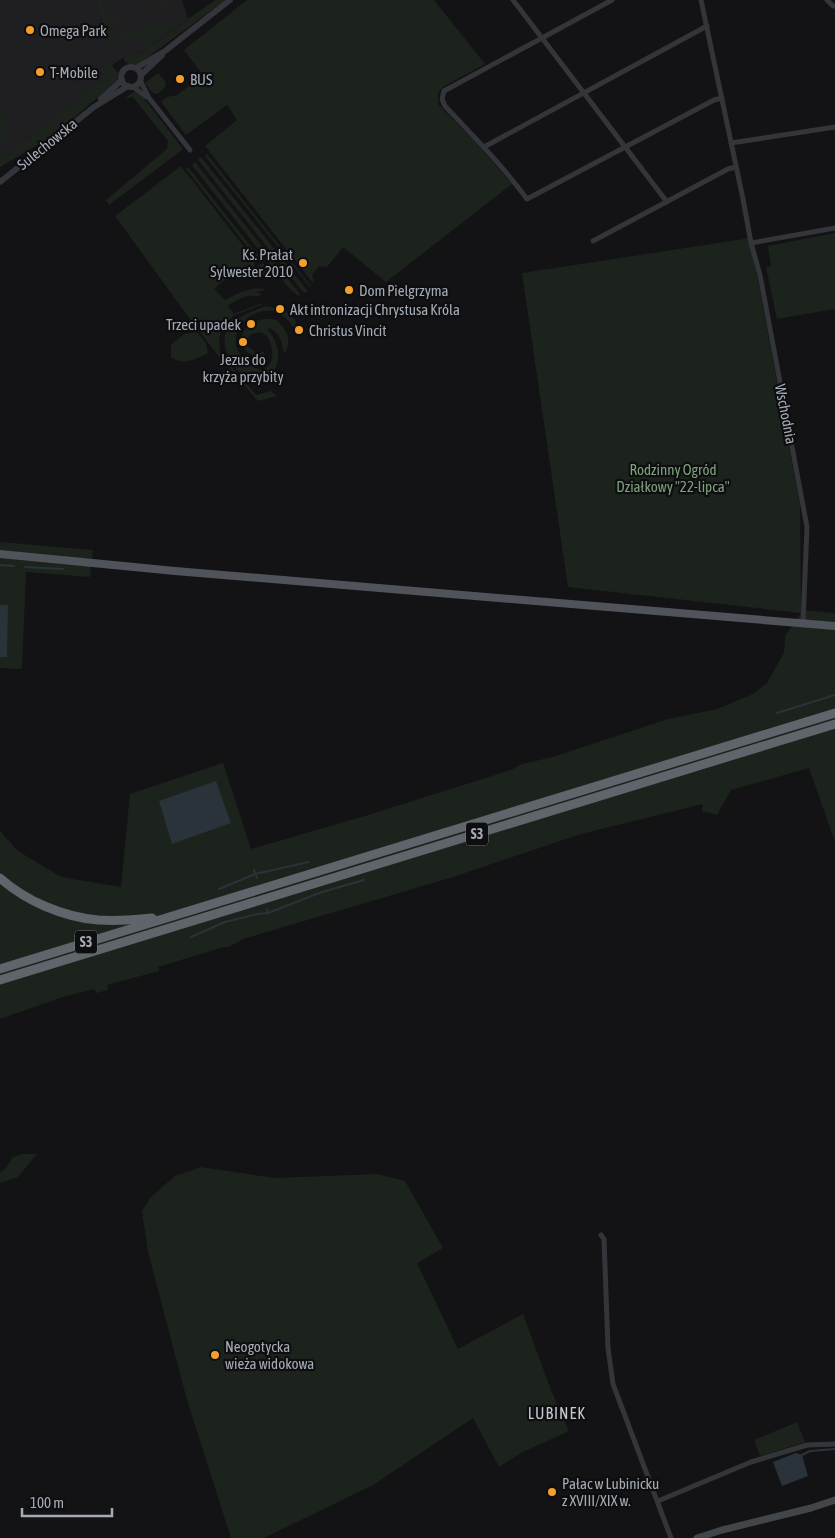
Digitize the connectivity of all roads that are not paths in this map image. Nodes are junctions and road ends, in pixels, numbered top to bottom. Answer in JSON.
{"nodes":[{"id":1,"x":230,"y":0,"type":"edge"},
{"id":2,"x":513,"y":0,"type":"edge"},
{"id":3,"x":594,"y":0,"type":"edge"},
{"id":4,"x":612,"y":0,"type":"edge"},
{"id":5,"x":701,"y":0,"type":"edge"},
{"id":6,"x":827,"y":0,"type":"edge"},
{"id":7,"x":600,"y":6,"type":"junction"},
{"id":8,"x":835,"y":6,"type":"edge"},
{"id":9,"x":707,"y":26,"type":"junction"},
{"id":10,"x":543,"y":38,"type":"junction"},
{"id":11,"x":165,"y":51,"type":"junction"},
{"id":12,"x":136,"y":68,"type":"junction"},
{"id":13,"x":141,"y":78,"type":"junction"},
{"id":14,"x":122,"y":80,"type":"junction"},
{"id":15,"x":130,"y":86,"type":"junction"},
{"id":16,"x":584,"y":93,"type":"junction"},
{"id":17,"x":149,"y":98,"type":"junction"},
{"id":18,"x":722,"y":98,"type":"junction"},
{"id":19,"x":94,"y":107,"type":"junction"},
{"id":20,"x":835,"y":127,"type":"edge"},
{"id":21,"x":731,"y":143,"type":"junction"},
{"id":22,"x":484,"y":147,"type":"junction"},
{"id":23,"x":626,"y":147,"type":"junction"},
{"id":24,"x":190,"y":150,"type":"dead end"},
{"id":25,"x":736,"y":167,"type":"junction"},
{"id":26,"x":0,"y":182,"type":"edge"},
{"id":27,"x":667,"y":202,"type":"junction"},
{"id":28,"x":835,"y":228,"type":"edge"},
{"id":29,"x":593,"y":241,"type":"dead end"},
{"id":30,"x":751,"y":243,"type":"junction"},
{"id":31,"x":0,"y":556,"type":"edge"},
{"id":32,"x":804,"y":623,"type":"junction"},
{"id":33,"x":835,"y":626,"type":"edge"},
{"id":34,"x":835,"y":713,"type":"edge"},
{"id":35,"x":835,"y":724,"type":"edge"},
{"id":36,"x":0,"y":878,"type":"edge"},
{"id":37,"x":172,"y":916,"type":"junction"},
{"id":38,"x":0,"y":969,"type":"edge"},
{"id":39,"x":0,"y":980,"type":"edge"},
{"id":40,"x":601,"y":1235,"type":"dead end"},
{"id":41,"x":835,"y":1444,"type":"edge"},
{"id":42,"x":835,"y":1500,"type":"edge"},
{"id":43,"x":658,"y":1501,"type":"junction"},
{"id":44,"x":671,"y":1538,"type":"edge"},
{"id":45,"x":697,"y":1538,"type":"edge"}],
"edges":[{"from":1,"to":11,"type":"street"},
{"from":2,"to":10,"type":"street"},
{"from":3,"to":7,"type":"street"},
{"from":4,"to":7,"type":"street"},
{"from":5,"to":9,"type":"street","name":"Wschodnia"},
{"from":6,"to":8,"type":"street"},
{"from":7,"to":10,"type":"street"},
{"from":9,"to":16,"type":"street"},
{"from":9,"to":18,"type":"street","name":"Wschodnia"},
{"from":10,"to":16,"type":"street"},
{"from":10,"to":22,"type":"street"},
{"from":11,"to":12,"type":"street"},
{"from":11,"to":13,"type":"street"},
{"from":12,"to":13,"type":"street"},
{"from":12,"to":14,"type":"street"},
{"from":13,"to":15,"type":"street"},
{"from":13,"to":17,"type":"street"},
{"from":14,"to":15,"type":"street"},
{"from":14,"to":19,"type":"street","name":"Sulechowska"},
{"from":15,"to":17,"type":"street"},
{"from":15,"to":19,"type":"street","name":"Sulechowska"},
{"from":16,"to":22,"type":"street"},
{"from":16,"to":23,"type":"street"},
{"from":17,"to":24,"type":"street"},
{"from":18,"to":21,"type":"street","name":"Wschodnia"},
{"from":18,"to":23,"type":"street"},
{"from":19,"to":26,"type":"street","name":"Sulechowska"},
{"from":20,"to":21,"type":"street"},
{"from":21,"to":25,"type":"street","name":"Wschodnia"},
{"from":22,"to":23,"type":"street"},
{"from":23,"to":27,"type":"street"},
{"from":25,"to":27,"type":"street"},
{"from":25,"to":30,"type":"street","name":"Wschodnia"},
{"from":27,"to":29,"type":"street"},
{"from":28,"to":30,"type":"street"},
{"from":30,"to":32,"type":"street","name":"Wschodnia"},
{"from":31,"to":32,"type":"main road"},
{"from":32,"to":33,"type":"main road"},
{"from":34,"to":37,"type":"highway","number":"S3"},
{"from":35,"to":39,"type":"highway","number":"S3"},
{"from":36,"to":37,"type":"highway"},
{"from":37,"to":38,"type":"highway","number":"S3"},
{"from":40,"to":43,"type":"street"},
{"from":41,"to":43,"type":"street"},
{"from":42,"to":45,"type":"main road"},
{"from":43,"to":44,"type":"street"}]}
